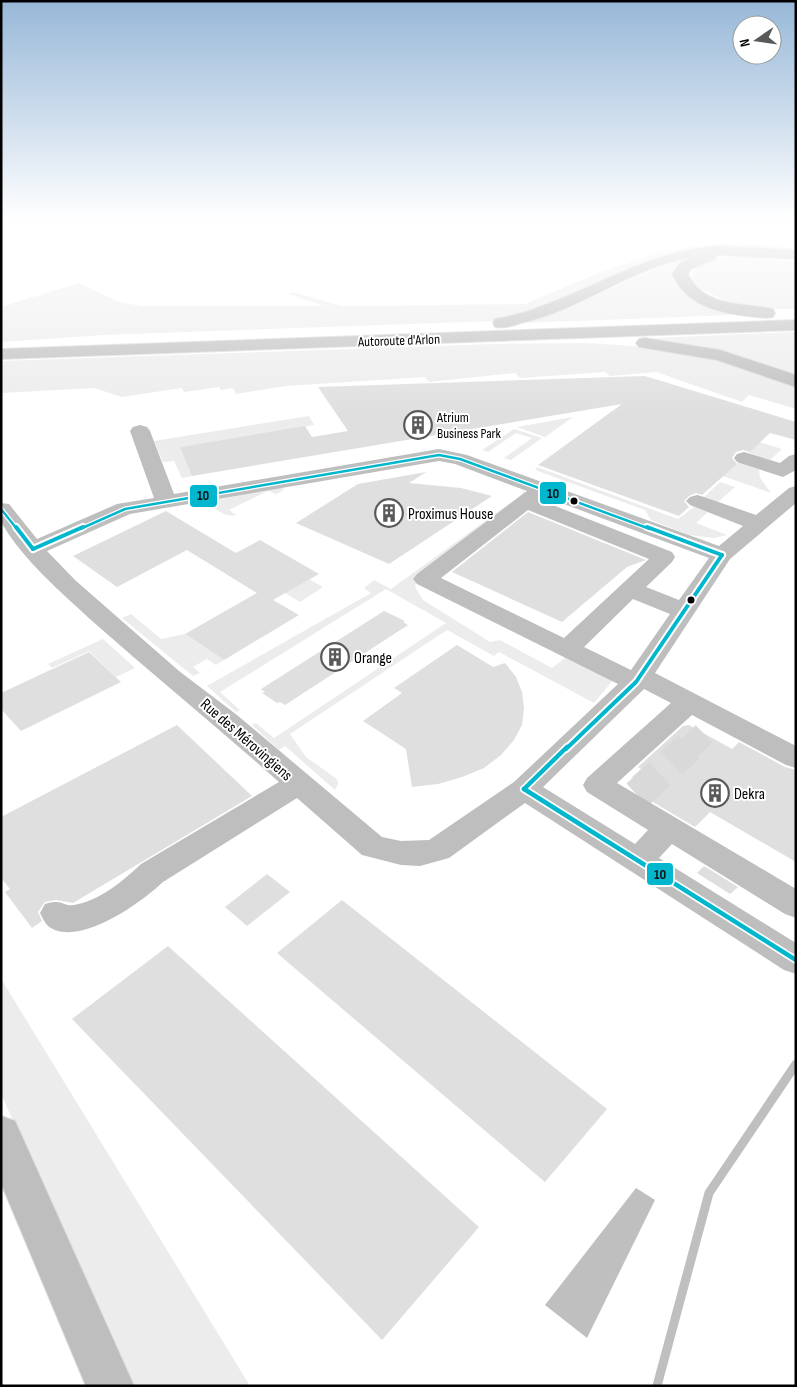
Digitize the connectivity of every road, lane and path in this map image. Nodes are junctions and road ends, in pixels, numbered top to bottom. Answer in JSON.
{"nodes":[{"id":1,"x":604,"y":286,"type":"edge"},
{"id":2,"x":685,"y":286,"type":"edge"},
{"id":3,"x":796,"y":316,"type":"edge"},
{"id":4,"x":796,"y":325,"type":"edge"},
{"id":5,"x":450,"y":330,"type":"junction"},
{"id":6,"x":400,"y":341,"type":"junction"},
{"id":7,"x":1,"y":347,"type":"edge"},
{"id":8,"x":1,"y":354,"type":"edge"},
{"id":9,"x":796,"y":381,"type":"edge"},
{"id":10,"x":140,"y":431,"type":"dead end"},
{"id":11,"x":744,"y":458,"type":"dead end"},
{"id":12,"x":791,"y":467,"type":"edge"},
{"id":13,"x":534,"y":496,"type":"junction"},
{"id":14,"x":791,"y":496,"type":"edge"},
{"id":15,"x":166,"y":501,"type":"junction"},
{"id":16,"x":697,"y":501,"type":"dead end"},
{"id":17,"x":1,"y":509,"type":"edge"},
{"id":18,"x":758,"y":524,"type":"junction"},
{"id":19,"x":33,"y":549,"type":"junction"},
{"id":20,"x":722,"y":555,"type":"junction"},
{"id":21,"x":630,"y":589,"type":"junction"},
{"id":22,"x":685,"y":611,"type":"junction"},
{"id":23,"x":567,"y":649,"type":"junction"},
{"id":24,"x":638,"y":679,"type":"junction"},
{"id":25,"x":689,"y":702,"type":"junction"},
{"id":26,"x":796,"y":758,"type":"edge"},
{"id":27,"x":299,"y":783,"type":"junction"},
{"id":28,"x":524,"y":789,"type":"junction"},
{"id":29,"x":669,"y":828,"type":"junction"},
{"id":30,"x":638,"y":860,"type":"junction"},
{"id":31,"x":796,"y":905,"type":"edge"},
{"id":32,"x":56,"y":913,"type":"dead end"},
{"id":33,"x":796,"y":960,"type":"edge"},
{"id":34,"x":1,"y":1135,"type":"edge"},
{"id":35,"x":110,"y":1386,"type":"edge"}],
"edges":[{"from":1,"to":5,"type":"main road"},
{"from":2,"to":3,"type":"main road"},
{"from":3,"to":5,"type":"main road","name":"Autoroute d'Arlon"},
{"from":4,"to":6,"type":"main road","name":"Autoroute d'Arlon"},
{"from":5,"to":7,"type":"main road","name":"Autoroute d'Arlon"},
{"from":6,"to":8,"type":"main road","name":"Autoroute d'Arlon"},
{"from":6,"to":9,"type":"main road"},
{"from":10,"to":15,"type":"lane"},
{"from":11,"to":12,"type":"street"},
{"from":12,"to":14,"type":"street"},
{"from":13,"to":15,"type":"street"},
{"from":13,"to":20,"type":"street"},
{"from":13,"to":21,"type":"street"},
{"from":13,"to":23,"type":"street"},
{"from":14,"to":18,"type":"street","name":"Rue des Mérovingiens"},
{"from":15,"to":19,"type":"street"},
{"from":16,"to":18,"type":"street"},
{"from":17,"to":19,"type":"street","name":"Rue des Mérovingiens"},
{"from":18,"to":20,"type":"street","name":"Rue des Mérovingiens"},
{"from":19,"to":27,"type":"street","name":"Rue des Mérovingiens"},
{"from":20,"to":22,"type":"street","name":"Rue des Mérovingiens"},
{"from":21,"to":22,"type":"street"},
{"from":21,"to":23,"type":"street"},
{"from":22,"to":24,"type":"street","name":"Rue des Mérovingiens"},
{"from":23,"to":24,"type":"street"},
{"from":24,"to":25,"type":"street"},
{"from":24,"to":28,"type":"street","name":"Rue des Mérovingiens"},
{"from":25,"to":26,"type":"street"},
{"from":25,"to":29,"type":"street"},
{"from":27,"to":28,"type":"street","name":"Rue des Mérovingiens"},
{"from":27,"to":32,"type":"street"},
{"from":28,"to":30,"type":"street"},
{"from":29,"to":30,"type":"street"},
{"from":29,"to":31,"type":"street"},
{"from":30,"to":33,"type":"street"},
{"from":34,"to":35,"type":"main road"}]}
